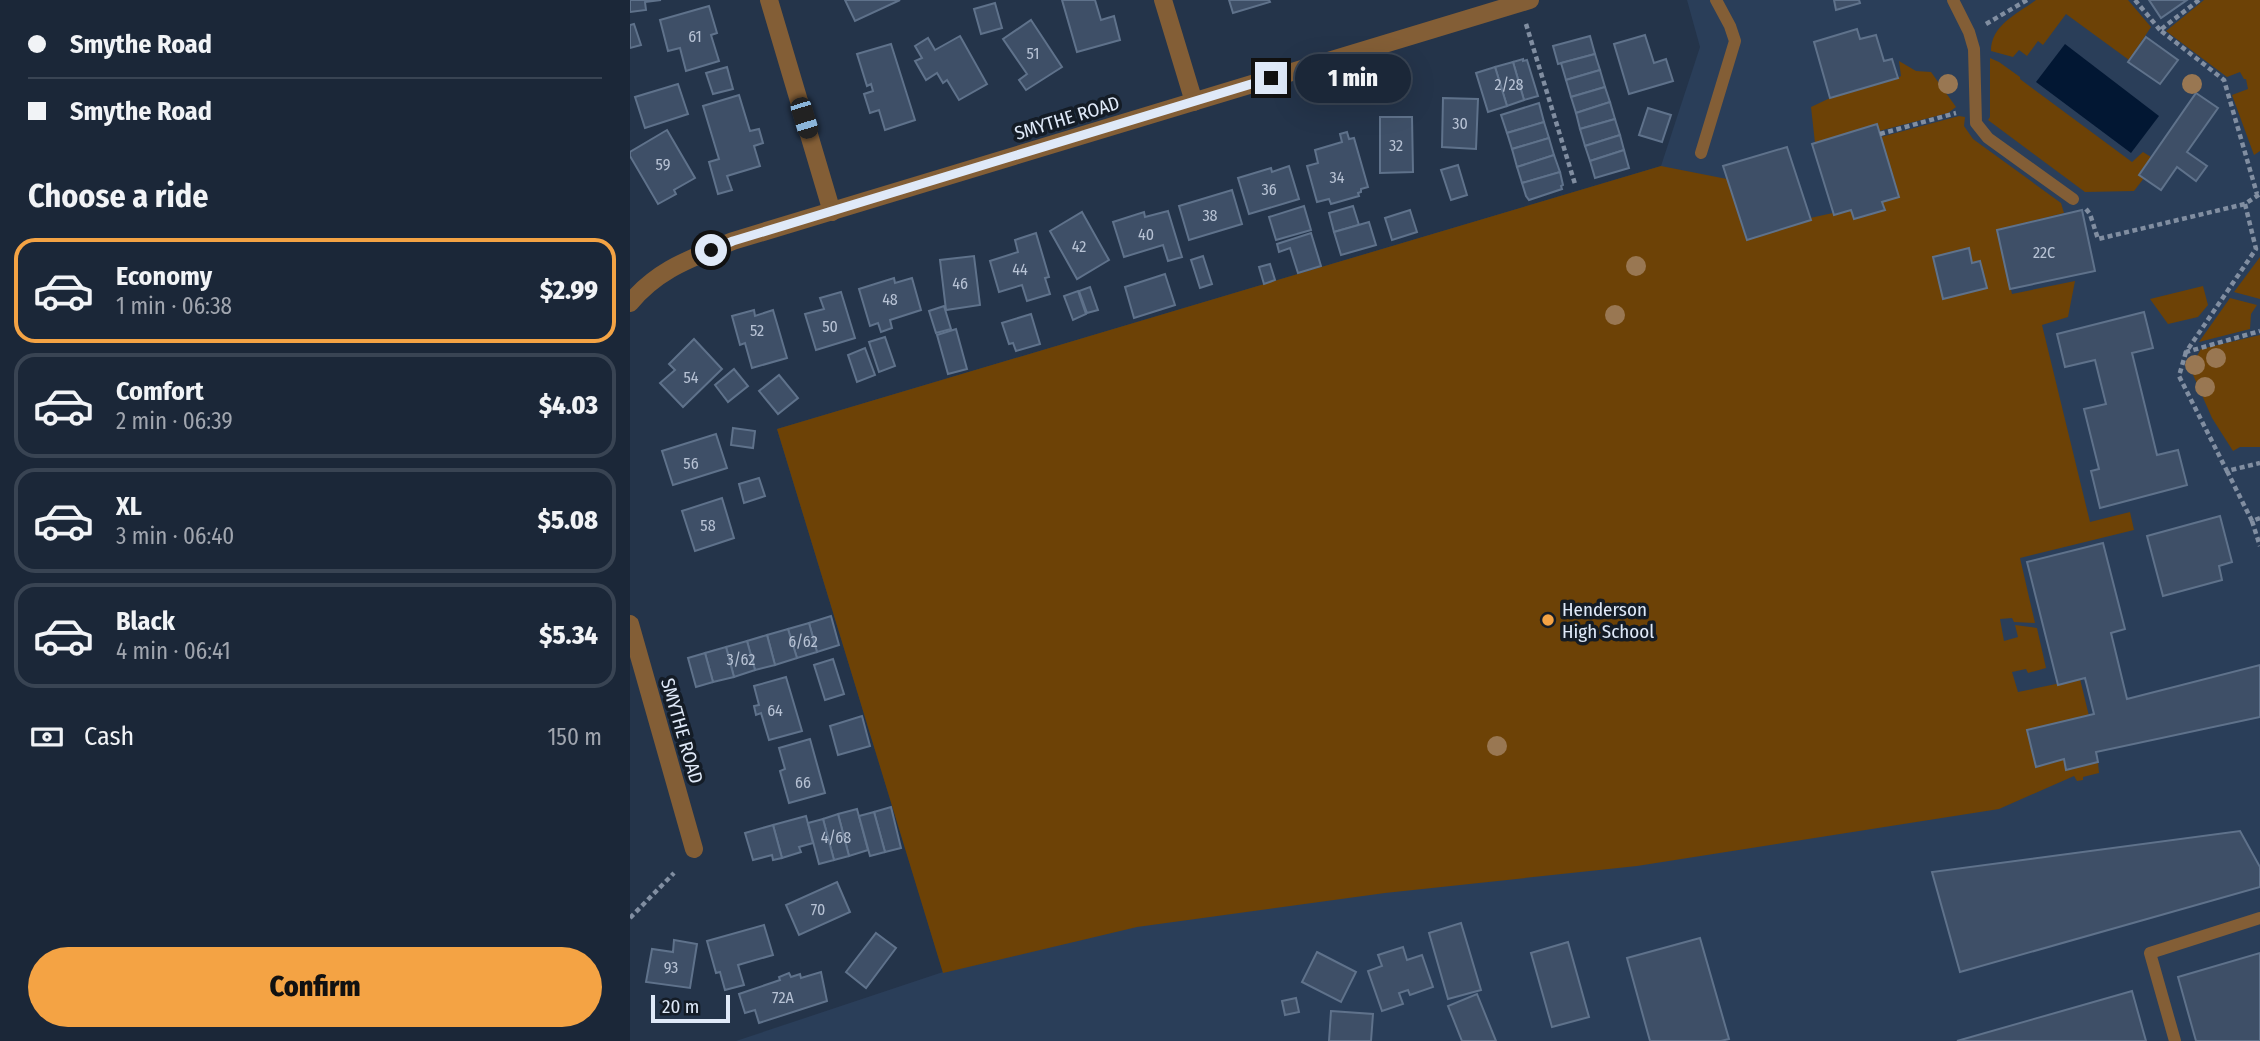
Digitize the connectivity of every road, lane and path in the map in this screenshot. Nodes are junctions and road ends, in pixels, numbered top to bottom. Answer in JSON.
{"nodes":[{"id":1,"x":769,"y":0,"type":"edge"},
{"id":2,"x":1163,"y":0,"type":"edge"},
{"id":3,"x":1530,"y":0,"type":"edge"},
{"id":4,"x":1716,"y":0,"type":"edge"},
{"id":5,"x":1953,"y":0,"type":"edge"},
{"id":6,"x":2027,"y":0,"type":"edge"},
{"id":7,"x":2135,"y":0,"type":"edge"},
{"id":8,"x":2199,"y":0,"type":"edge"},
{"id":9,"x":1526,"y":24,"type":"dead end"},
{"id":10,"x":2160,"y":30,"type":"junction"},
{"id":11,"x":1969,"y":32,"type":"junction"},
{"id":12,"x":1194,"y":102,"type":"junction"},
{"id":13,"x":1957,"y":113,"type":"dead end"},
{"id":14,"x":1880,"y":134,"type":"dead end"},
{"id":15,"x":1701,"y":153,"type":"dead end"},
{"id":16,"x":1575,"y":184,"type":"dead end"},
{"id":17,"x":2258,"y":194,"type":"edge"},
{"id":18,"x":2073,"y":199,"type":"joint"},
{"id":19,"x":2245,"y":204,"type":"junction"},
{"id":20,"x":832,"y":212,"type":"junction"},
{"id":21,"x":630,"y":303,"type":"edge"},
{"id":22,"x":2260,"y":331,"type":"edge"},
{"id":23,"x":2186,"y":352,"type":"junction"},
{"id":24,"x":2260,"y":463,"type":"edge"},
{"id":25,"x":2228,"y":471,"type":"junction"},
{"id":26,"x":2260,"y":518,"type":"edge"},
{"id":27,"x":2252,"y":522,"type":"junction"},
{"id":28,"x":2260,"y":546,"type":"edge"},
{"id":29,"x":630,"y":624,"type":"edge"},
{"id":30,"x":694,"y":849,"type":"dead end"},
{"id":31,"x":674,"y":873,"type":"dead end"},
{"id":32,"x":630,"y":918,"type":"edge"},
{"id":33,"x":2260,"y":918,"type":"edge"},
{"id":34,"x":2175,"y":1041,"type":"edge"}],
"edges":[{"from":1,"to":20,"type":"street"},
{"from":2,"to":12,"type":"street"},
{"from":3,"to":12,"type":"street","name":"SMYTHE ROAD"},
{"from":4,"to":15,"type":"lane"},
{"from":5,"to":11,"type":"lane"},
{"from":6,"to":11,"type":"path"},
{"from":7,"to":10,"type":"path"},
{"from":8,"to":10,"type":"path"},
{"from":9,"to":16,"type":"path"},
{"from":10,"to":17,"type":"path"},
{"from":11,"to":18,"type":"lane"},
{"from":12,"to":20,"type":"street","name":"SMYTHE ROAD"},
{"from":13,"to":14,"type":"path"},
{"from":17,"to":19,"type":"path"},
{"from":18,"to":19,"type":"path"},
{"from":19,"to":23,"type":"path"},
{"from":20,"to":21,"type":"street","name":"SMYTHE ROAD"},
{"from":22,"to":23,"type":"path"},
{"from":23,"to":25,"type":"path"},
{"from":24,"to":25,"type":"path"},
{"from":25,"to":27,"type":"path"},
{"from":26,"to":27,"type":"path"},
{"from":27,"to":28,"type":"path"},
{"from":29,"to":30,"type":"street","name":"SMYTHE ROAD"},
{"from":31,"to":32,"type":"path"},
{"from":33,"to":34,"type":"lane"}]}
